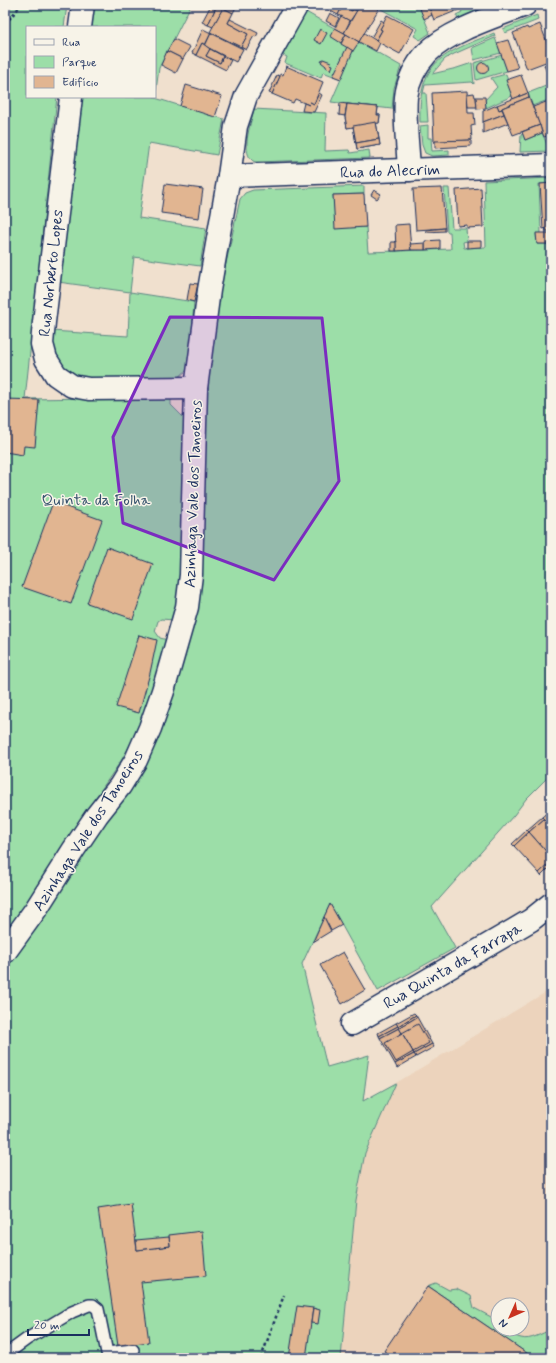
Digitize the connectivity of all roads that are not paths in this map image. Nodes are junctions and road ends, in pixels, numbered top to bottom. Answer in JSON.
{"nodes":[{"id":1,"x":83,"y":5,"type":"edge"},
{"id":2,"x":297,"y":5,"type":"edge"},
{"id":3,"x":525,"y":5,"type":"edge"},
{"id":4,"x":80,"y":26,"type":"edge"},
{"id":5,"x":71,"y":98,"type":"edge"},
{"id":6,"x":551,"y":165,"type":"edge"},
{"id":7,"x":409,"y":170,"type":"junction"},
{"id":8,"x":229,"y":176,"type":"junction"},
{"id":9,"x":196,"y":388,"type":"junction"},
{"id":10,"x":551,"y":904,"type":"edge"},
{"id":11,"x":5,"y":952,"type":"edge"},
{"id":12,"x":352,"y":1024,"type":"dead end"},
{"id":13,"x":133,"y":1350,"type":"dead end"},
{"id":14,"x":5,"y":1355,"type":"edge"}],
"edges":[{"from":1,"to":4,"type":"street"},
{"from":2,"to":8,"type":"street","name":"Azinhaga Vale dos Tanoeiros"},
{"from":3,"to":7,"type":"street"},
{"from":5,"to":9,"type":"street","name":"Rua Norberto Lopes"},
{"from":6,"to":7,"type":"street","name":"Rua do Alecrim"},
{"from":7,"to":8,"type":"street","name":"Rua do Alecrim"},
{"from":8,"to":9,"type":"street","name":"Azinhaga Vale dos Tanoeiros"},
{"from":9,"to":11,"type":"street","name":"Azinhaga Vale dos Tanoeiros"},
{"from":10,"to":12,"type":"street","name":"Rua Quinta da Farrapa"},
{"from":13,"to":14,"type":"lane"}]}
